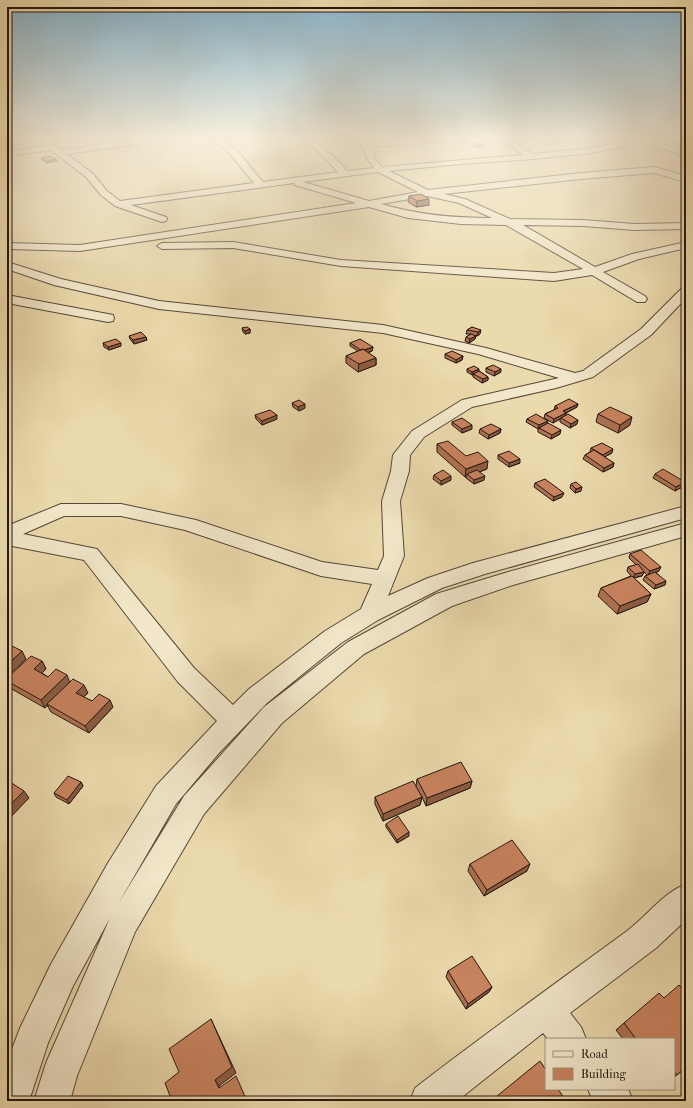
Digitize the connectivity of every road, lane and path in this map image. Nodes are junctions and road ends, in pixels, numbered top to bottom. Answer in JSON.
{"nodes":[{"id":1,"x":101,"y":190,"type":"edge"},
{"id":2,"x":219,"y":190,"type":"edge"},
{"id":3,"x":320,"y":190,"type":"edge"},
{"id":4,"x":420,"y":190,"type":"edge"},
{"id":5,"x":457,"y":190,"type":"edge"},
{"id":6,"x":427,"y":193,"type":"junction"},
{"id":7,"x":118,"y":204,"type":"junction"},
{"id":8,"x":367,"y":204,"type":"junction"},
{"id":9,"x":162,"y":219,"type":"dead end"},
{"id":10,"x":507,"y":222,"type":"junction"},
{"id":11,"x":686,"y":226,"type":"edge"},
{"id":12,"x":686,"y":245,"type":"edge"},
{"id":13,"x":7,"y":246,"type":"edge"},
{"id":14,"x":80,"y":248,"type":"junction"},
{"id":15,"x":7,"y":265,"type":"edge"},
{"id":16,"x":594,"y":271,"type":"junction"},
{"id":17,"x":686,"y":292,"type":"edge"},
{"id":18,"x":7,"y":299,"type":"edge"},
{"id":19,"x":641,"y":299,"type":"dead end"},
{"id":20,"x":108,"y":318,"type":"dead end"},
{"id":21,"x":575,"y":378,"type":"junction"},
{"id":22,"x":674,"y":528,"type":"edge"},
{"id":23,"x":7,"y":534,"type":"edge"},
{"id":24,"x":7,"y":538,"type":"edge"},
{"id":25,"x":385,"y":579,"type":"junction"},
{"id":26,"x":370,"y":614,"type":"junction"},
{"id":27,"x":234,"y":721,"type":"junction"},
{"id":28,"x":686,"y":899,"type":"edge"},
{"id":29,"x":547,"y":1010,"type":"junction"},
{"id":30,"x":568,"y":1038,"type":"edge"},
{"id":31,"x":607,"y":1090,"type":"edge"},
{"id":32,"x":11,"y":1101,"type":"edge"},
{"id":33,"x":52,"y":1101,"type":"edge"},
{"id":34,"x":428,"y":1101,"type":"edge"},
{"id":35,"x":615,"y":1101,"type":"edge"}],
"edges":[{"from":1,"to":7,"type":"street"},
{"from":2,"to":7,"type":"street"},
{"from":3,"to":8,"type":"street"},
{"from":4,"to":6,"type":"street"},
{"from":5,"to":6,"type":"street"},
{"from":6,"to":8,"type":"street"},
{"from":6,"to":10,"type":"street"},
{"from":7,"to":9,"type":"street"},
{"from":8,"to":10,"type":"street"},
{"from":8,"to":14,"type":"street"},
{"from":10,"to":11,"type":"street"},
{"from":10,"to":16,"type":"street"},
{"from":12,"to":16,"type":"street"},
{"from":13,"to":14,"type":"street"},
{"from":14,"to":16,"type":"street"},
{"from":15,"to":21,"type":"street"},
{"from":16,"to":19,"type":"street"},
{"from":17,"to":21,"type":"street"},
{"from":18,"to":20,"type":"street"},
{"from":21,"to":25,"type":"street"},
{"from":22,"to":26,"type":"street"},
{"from":22,"to":33,"type":"street"},
{"from":23,"to":25,"type":"street"},
{"from":24,"to":27,"type":"street"},
{"from":25,"to":26,"type":"street"},
{"from":26,"to":27,"type":"street"},
{"from":27,"to":32,"type":"street"},
{"from":28,"to":29,"type":"street"},
{"from":29,"to":30,"type":"street"},
{"from":29,"to":34,"type":"street"},
{"from":31,"to":35,"type":"street"}]}
